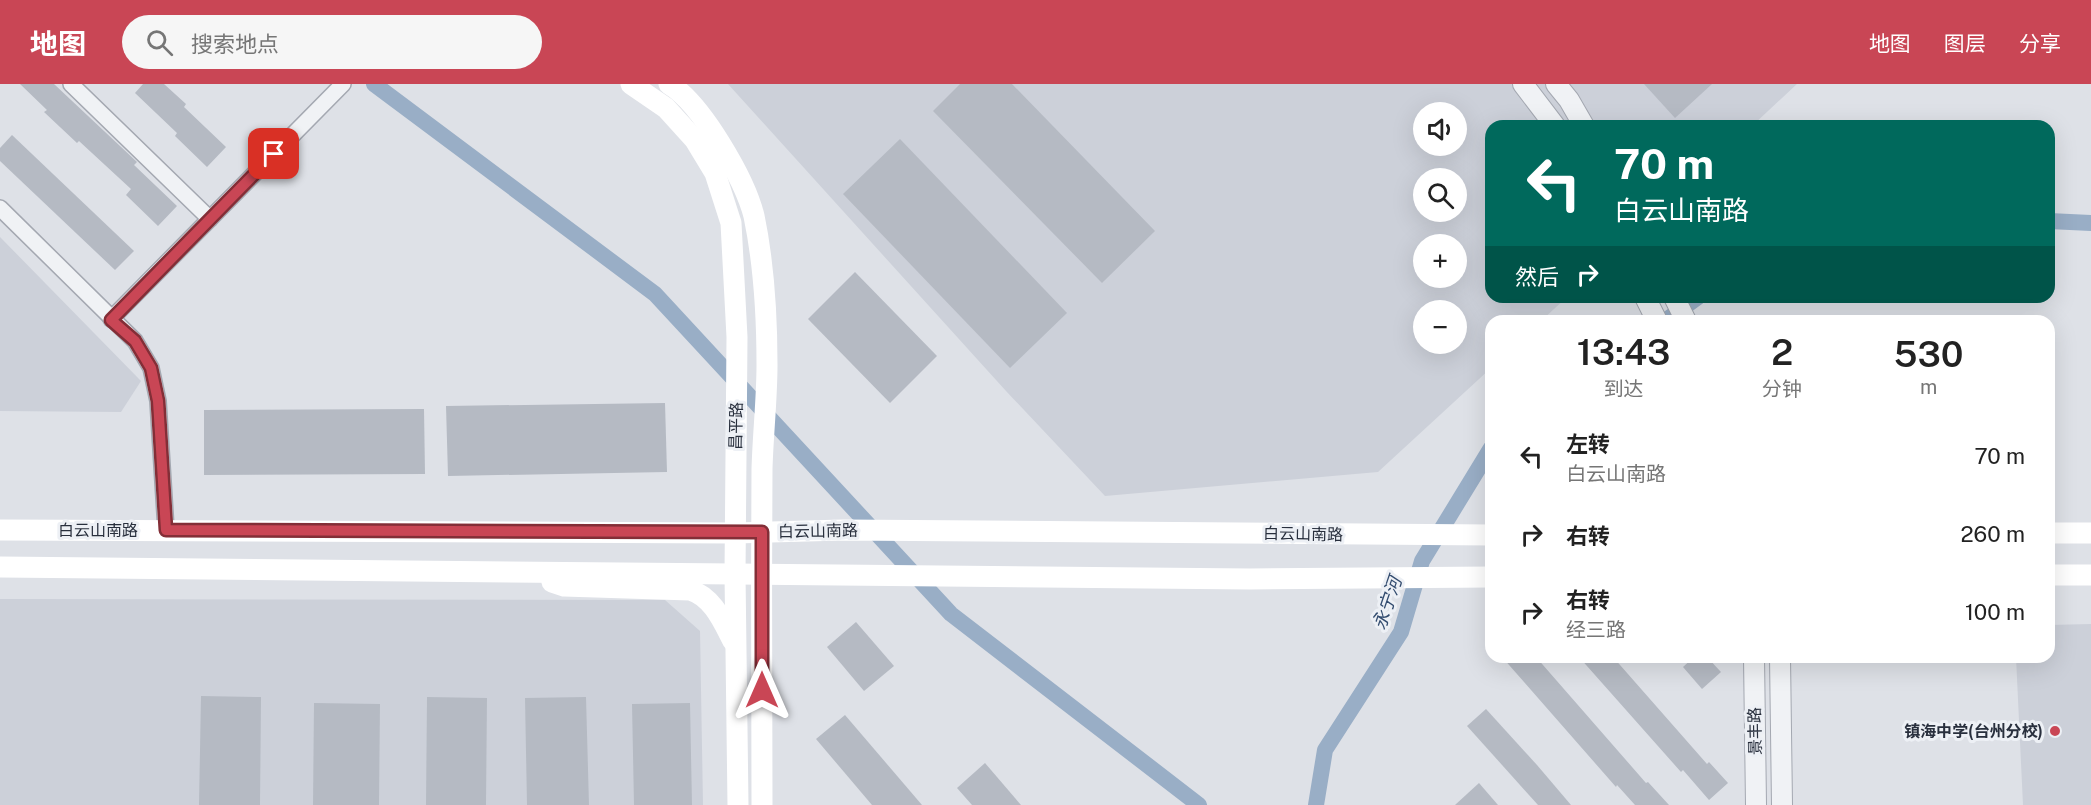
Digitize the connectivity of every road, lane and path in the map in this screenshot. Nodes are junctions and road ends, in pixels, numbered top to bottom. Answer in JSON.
{"nodes":[{"id":1,"x":71,"y":84,"type":"edge"},
{"id":2,"x":631,"y":84,"type":"edge"},
{"id":3,"x":669,"y":84,"type":"edge"},
{"id":4,"x":1523,"y":84,"type":"edge"},
{"id":5,"x":1556,"y":84,"type":"edge"},
{"id":6,"x":340,"y":87,"type":"edge"},
{"id":7,"x":1550,"y":120,"type":"edge"},
{"id":8,"x":1581,"y":120,"type":"edge"},
{"id":9,"x":0,"y":208,"type":"edge"},
{"id":10,"x":210,"y":219,"type":"junction"},
{"id":11,"x":111,"y":320,"type":"junction"},
{"id":12,"x":0,"y":530,"type":"edge"},
{"id":13,"x":166,"y":530,"type":"junction"},
{"id":14,"x":762,"y":532,"type":"junction"},
{"id":15,"x":735,"y":533,"type":"junction"},
{"id":16,"x":2055,"y":533,"type":"edge"},
{"id":17,"x":2091,"y":533,"type":"edge"},
{"id":18,"x":1485,"y":535,"type":"edge"},
{"id":19,"x":0,"y":567,"type":"edge"},
{"id":20,"x":523,"y":572,"type":"junction"},
{"id":21,"x":735,"y":574,"type":"junction"},
{"id":22,"x":762,"y":574,"type":"junction"},
{"id":23,"x":2055,"y":575,"type":"edge"},
{"id":24,"x":2091,"y":575,"type":"edge"},
{"id":25,"x":1481,"y":577,"type":"edge"},
{"id":26,"x":736,"y":646,"type":"junction"},
{"id":27,"x":1754,"y":663,"type":"edge"},
{"id":28,"x":1780,"y":663,"type":"edge"},
{"id":29,"x":738,"y":805,"type":"edge"},
{"id":30,"x":762,"y":805,"type":"edge"},
{"id":31,"x":1756,"y":805,"type":"edge"},
{"id":32,"x":1782,"y":805,"type":"edge"}],
"edges":[{"from":1,"to":10,"type":"street"},
{"from":2,"to":15,"type":"main road","name":"昌平路"},
{"from":3,"to":14,"type":"main road","name":"昌平路"},
{"from":4,"to":7,"type":"street"},
{"from":5,"to":8,"type":"street"},
{"from":6,"to":10,"type":"street"},
{"from":9,"to":11,"type":"street"},
{"from":10,"to":11,"type":"street"},
{"from":11,"to":13,"type":"street"},
{"from":12,"to":13,"type":"main road","name":"白云山南路"},
{"from":13,"to":15,"type":"main road","name":"白云山南路"},
{"from":14,"to":15,"type":"main road","name":"白云山南路"},
{"from":14,"to":18,"type":"main road","name":"白云山南路"},
{"from":14,"to":22,"type":"main road","name":"昌平路"},
{"from":15,"to":21,"type":"main road","name":"昌平路"},
{"from":16,"to":17,"type":"main road"},
{"from":19,"to":20,"type":"main road"},
{"from":20,"to":21,"type":"main road"},
{"from":20,"to":26,"type":"main road"},
{"from":21,"to":22,"type":"main road"},
{"from":21,"to":26,"type":"main road","name":"昌平路"},
{"from":22,"to":25,"type":"main road"},
{"from":22,"to":30,"type":"main road","name":"昌平路"},
{"from":23,"to":24,"type":"main road"},
{"from":26,"to":29,"type":"main road","name":"昌平路"},
{"from":27,"to":31,"type":"street","name":"景丰路"},
{"from":28,"to":32,"type":"street","name":"景丰路"}]}
